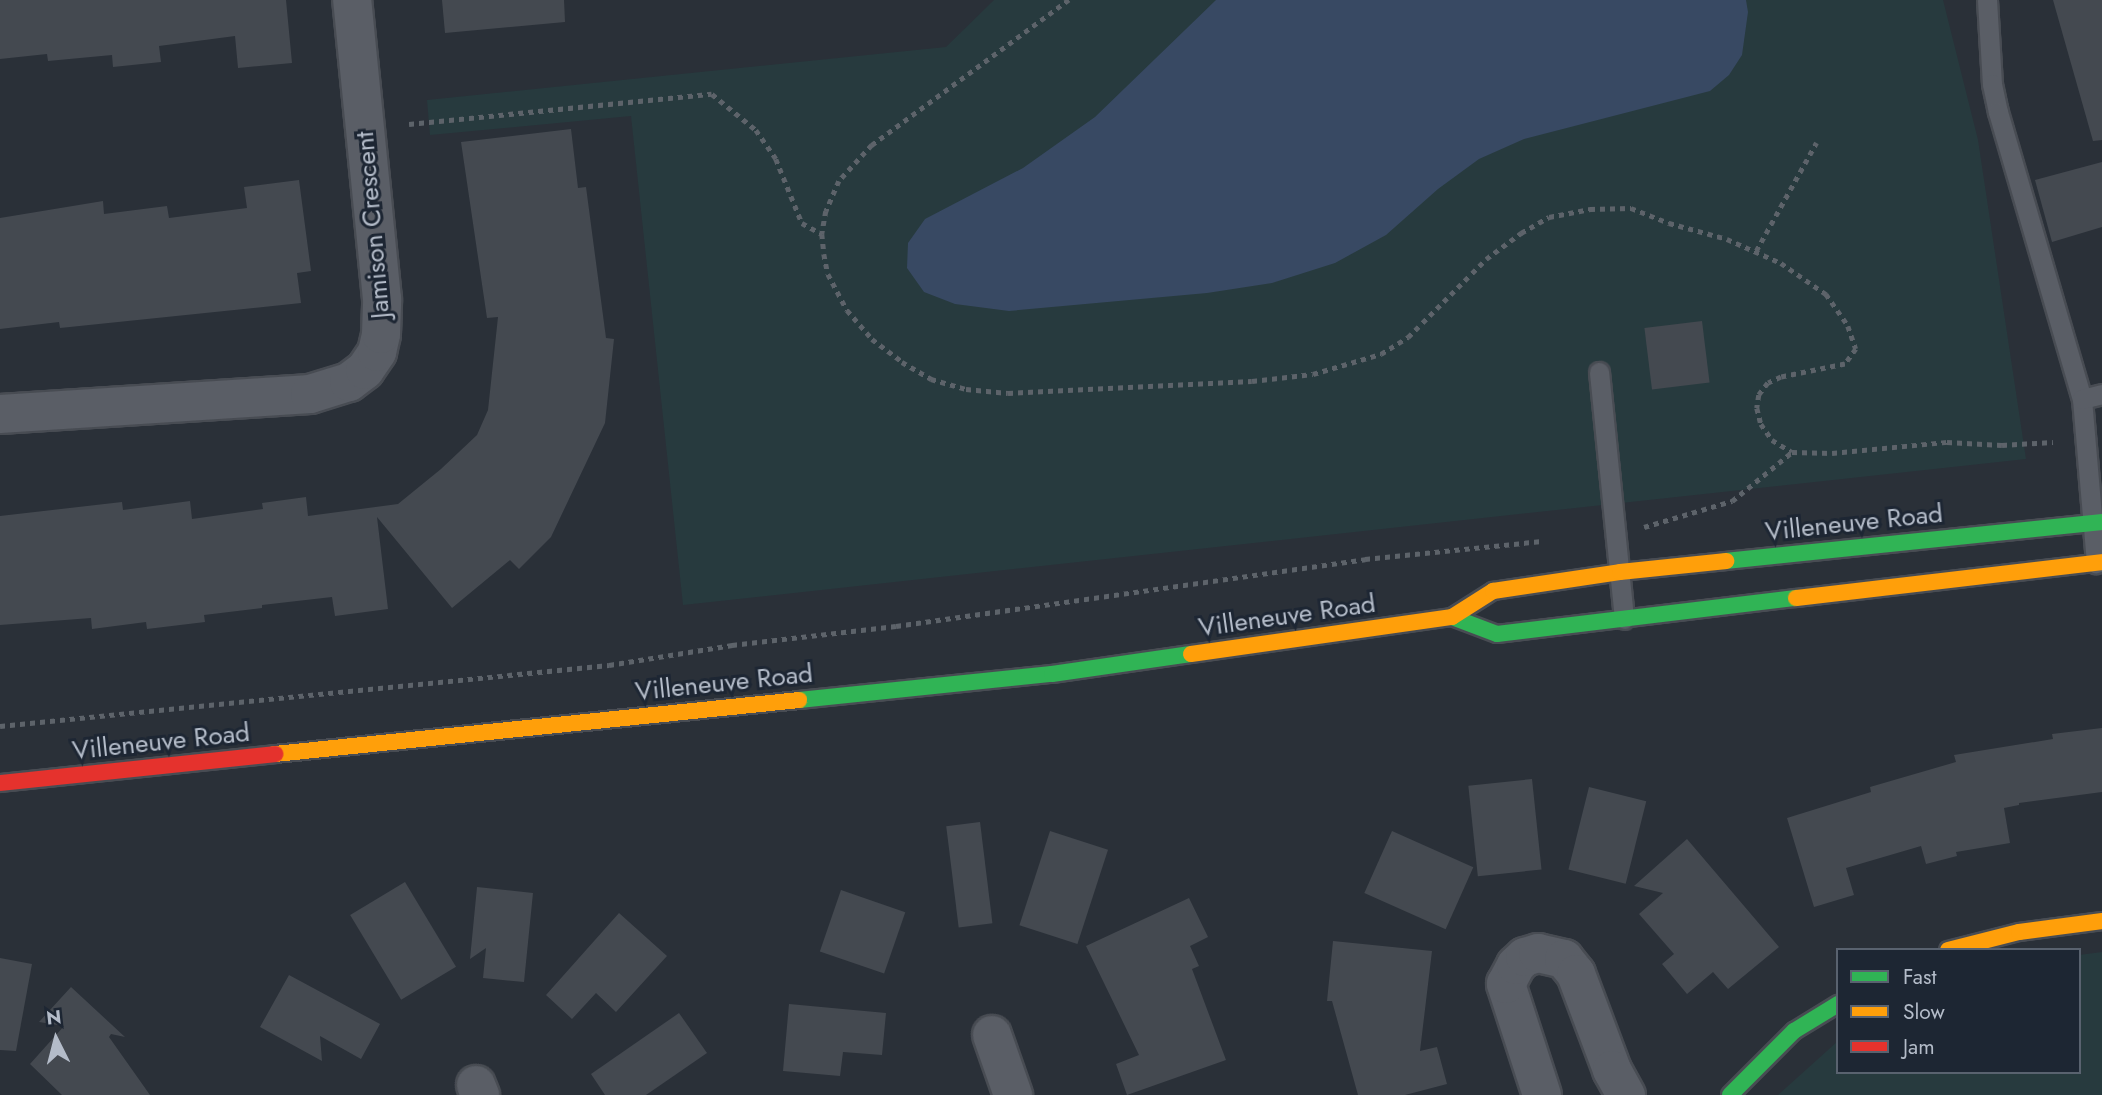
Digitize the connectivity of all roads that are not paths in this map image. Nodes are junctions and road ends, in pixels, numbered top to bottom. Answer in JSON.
{"nodes":[{"id":1,"x":352,"y":0,"type":"edge"},
{"id":2,"x":1987,"y":0,"type":"edge"},
{"id":3,"x":1599,"y":372,"type":"dead end"},
{"id":4,"x":2102,"y":394,"type":"edge"},
{"id":5,"x":2082,"y":399,"type":"junction"},
{"id":6,"x":0,"y":414,"type":"edge"},
{"id":7,"x":2097,"y":522,"type":"edge"},
{"id":8,"x":2099,"y":562,"type":"edge"},
{"id":9,"x":1620,"y":572,"type":"junction"},
{"id":10,"x":1452,"y":618,"type":"junction"},
{"id":11,"x":1624,"y":619,"type":"junction"},
{"id":12,"x":0,"y":783,"type":"edge"},
{"id":13,"x":2102,"y":921,"type":"edge"},
{"id":14,"x":1956,"y":948,"type":"edge"},
{"id":15,"x":1836,"y":1005,"type":"edge"},
{"id":16,"x":992,"y":1035,"type":"dead end"},
{"id":17,"x":1013,"y":1095,"type":"edge"},
{"id":18,"x":1542,"y":1095,"type":"edge"},
{"id":19,"x":1626,"y":1095,"type":"edge"},
{"id":20,"x":1730,"y":1095,"type":"edge"}],
"edges":[{"from":1,"to":6,"type":"street","name":"Jamison Crescent"},
{"from":2,"to":5,"type":"lane"},
{"from":3,"to":9,"type":"lane"},
{"from":4,"to":5,"type":"lane"},
{"from":5,"to":7,"type":"lane"},
{"from":7,"to":8,"type":"lane"},
{"from":7,"to":9,"type":"main road","name":"Villeneuve Road"},
{"from":8,"to":11,"type":"main road","name":"Villeneuve Road"},
{"from":9,"to":10,"type":"main road","name":"Villeneuve Road"},
{"from":9,"to":11,"type":"lane"},
{"from":10,"to":11,"type":"main road","name":"Villeneuve Road"},
{"from":10,"to":12,"type":"main road","name":"Villeneuve Road"},
{"from":13,"to":14,"type":"main road"},
{"from":15,"to":20,"type":"main road"},
{"from":16,"to":17,"type":"street"},
{"from":18,"to":19,"type":"street"}]}
